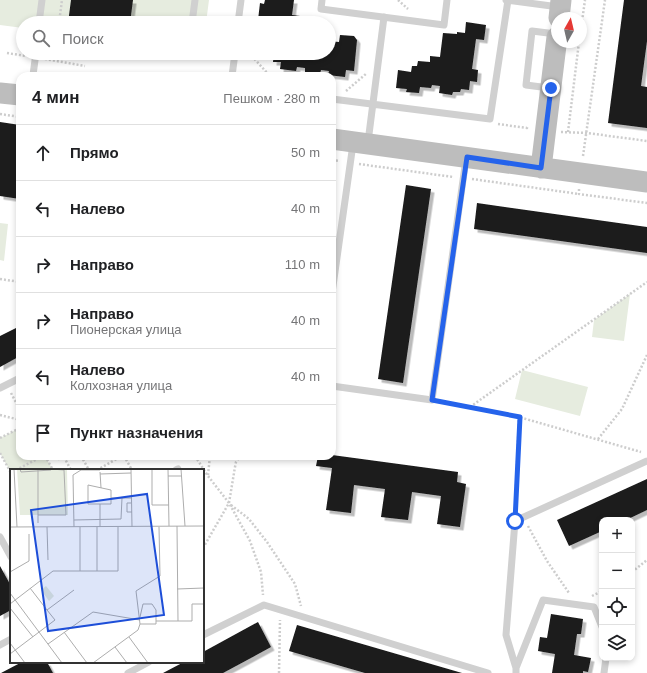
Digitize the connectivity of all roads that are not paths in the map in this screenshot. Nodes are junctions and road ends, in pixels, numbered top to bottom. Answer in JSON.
{"nodes":[{"id":1,"x":42,"y":0,"type":"edge"},
{"id":2,"x":195,"y":0,"type":"edge"},
{"id":3,"x":241,"y":0,"type":"edge"},
{"id":4,"x":322,"y":0,"type":"edge"},
{"id":5,"x":447,"y":0,"type":"edge"},
{"id":6,"x":507,"y":0,"type":"edge"},
{"id":7,"x":560,"y":8,"type":"edge"},
{"id":8,"x":40,"y":16,"type":"edge"},
{"id":9,"x":193,"y":16,"type":"edge"},
{"id":10,"x":239,"y":16,"type":"edge"},
{"id":11,"x":384,"y":17,"type":"junction"},
{"id":12,"x":556,"y":48,"type":"edge"},
{"id":13,"x":35,"y":60,"type":"edge"},
{"id":14,"x":234,"y":60,"type":"edge"},
{"id":15,"x":33,"y":72,"type":"edge"},
{"id":16,"x":233,"y":72,"type":"edge"},
{"id":17,"x":0,"y":93,"type":"edge"},
{"id":18,"x":16,"y":95,"type":"edge"},
{"id":19,"x":336,"y":99,"type":"edge"},
{"id":20,"x":373,"y":104,"type":"junction"},
{"id":21,"x":336,"y":140,"type":"edge"},
{"id":22,"x":360,"y":143,"type":"junction"},
{"id":23,"x":467,"y":157,"type":"junction"},
{"id":24,"x":541,"y":168,"type":"junction"},
{"id":25,"x":647,"y":182,"type":"edge"},
{"id":26,"x":336,"y":272,"type":"edge"},
{"id":27,"x":16,"y":380,"type":"edge"},
{"id":28,"x":3,"y":386,"type":"edge"},
{"id":29,"x":336,"y":387,"type":"edge"},
{"id":30,"x":647,"y":461,"type":"edge"},
{"id":31,"x":0,"y":537,"type":"edge"},
{"id":32,"x":10,"y":555,"type":"edge"},
{"id":33,"x":601,"y":625,"type":"edge"},
{"id":34,"x":204,"y":635,"type":"edge"},
{"id":35,"x":10,"y":640,"type":"edge"},
{"id":36,"x":0,"y":645,"type":"edge"},
{"id":37,"x":606,"y":661,"type":"edge"},
{"id":38,"x":147,"y":663,"type":"edge"},
{"id":39,"x":516,"y":670,"type":"edge"},
{"id":40,"x":128,"y":673,"type":"edge"},
{"id":41,"x":488,"y":673,"type":"edge"},
{"id":42,"x":604,"y":673,"type":"edge"}],
"edges":[{"from":1,"to":8,"type":"lane"},
{"from":2,"to":9,"type":"lane"},
{"from":3,"to":10,"type":"lane"},
{"from":4,"to":11,"type":"lane"},
{"from":5,"to":11,"type":"lane"},
{"from":6,"to":7,"type":"lane"},
{"from":6,"to":20,"type":"lane"},
{"from":11,"to":20,"type":"lane"},
{"from":12,"to":24,"type":"street"},
{"from":13,"to":15,"type":"lane"},
{"from":14,"to":16,"type":"lane"},
{"from":17,"to":18,"type":"street"},
{"from":19,"to":20,"type":"lane"},
{"from":20,"to":22,"type":"lane"},
{"from":21,"to":22,"type":"street"},
{"from":22,"to":23,"type":"street"},
{"from":22,"to":26,"type":"lane"},
{"from":23,"to":24,"type":"street"},
{"from":23,"to":29,"type":"lane"},
{"from":24,"to":25,"type":"street"},
{"from":27,"to":28,"type":"lane"},
{"from":30,"to":39,"type":"lane"},
{"from":31,"to":32,"type":"lane"},
{"from":33,"to":39,"type":"lane"},
{"from":34,"to":41,"type":"lane"},
{"from":35,"to":36,"type":"lane"},
{"from":37,"to":42,"type":"lane"},
{"from":38,"to":40,"type":"lane"}]}
